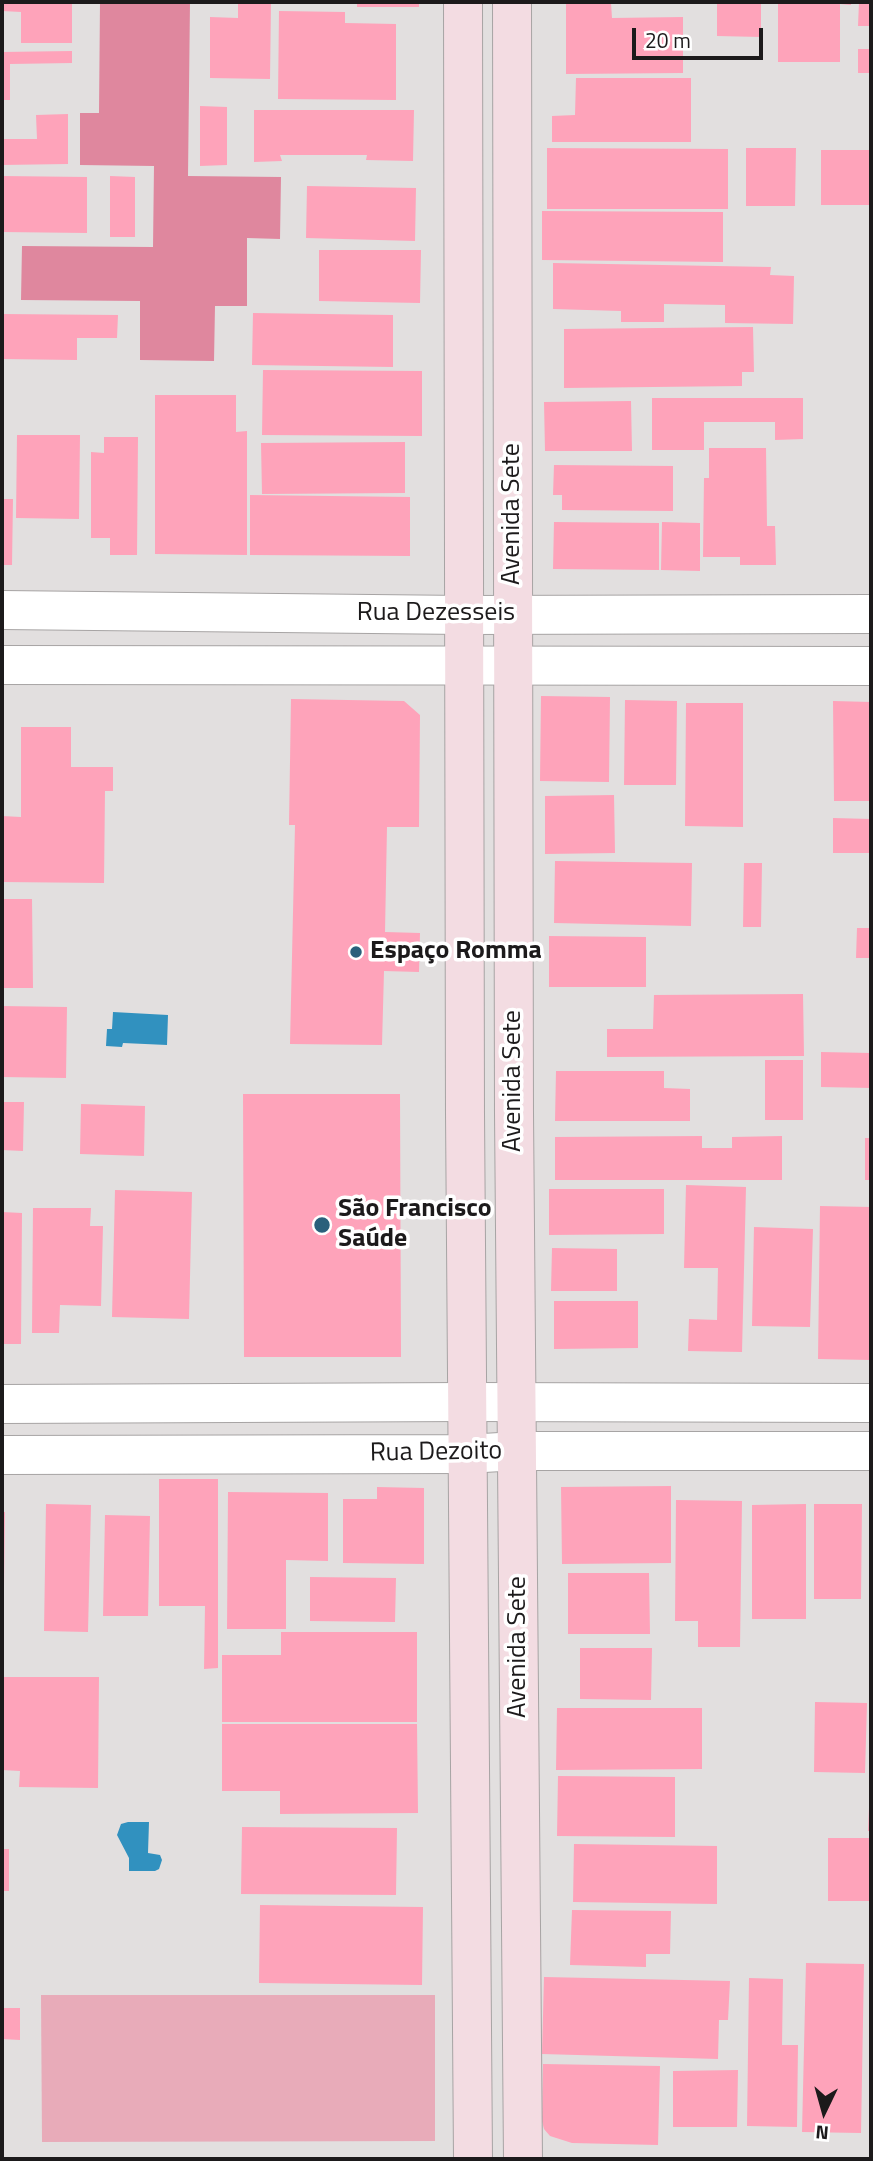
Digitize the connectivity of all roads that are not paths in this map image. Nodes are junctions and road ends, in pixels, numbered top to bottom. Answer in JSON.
{"nodes":[{"id":1,"x":463,"y":2,"type":"edge"},
{"id":2,"x":512,"y":2,"type":"edge"},
{"id":3,"x":2,"y":610,"type":"edge"},
{"id":4,"x":513,"y":614,"type":"junction"},
{"id":5,"x":871,"y":614,"type":"edge"},
{"id":6,"x":464,"y":615,"type":"junction"},
{"id":7,"x":2,"y":665,"type":"edge"},
{"id":8,"x":464,"y":665,"type":"junction"},
{"id":9,"x":513,"y":665,"type":"junction"},
{"id":10,"x":871,"y":666,"type":"edge"},
{"id":11,"x":467,"y":1402,"type":"junction"},
{"id":12,"x":516,"y":1402,"type":"junction"},
{"id":13,"x":871,"y":1403,"type":"edge"},
{"id":14,"x":2,"y":1404,"type":"edge"},
{"id":15,"x":517,"y":1451,"type":"junction"},
{"id":16,"x":871,"y":1451,"type":"edge"},
{"id":17,"x":467,"y":1454,"type":"junction"},
{"id":18,"x":2,"y":1455,"type":"edge"},
{"id":19,"x":473,"y":2159,"type":"edge"},
{"id":20,"x":523,"y":2159,"type":"edge"}],
"edges":[{"from":1,"to":6,"type":"street","name":"Avenida Sete"},
{"from":2,"to":4,"type":"street","name":"Avenida Sete"},
{"from":3,"to":6,"type":"street","name":"Rua Dezesseis"},
{"from":4,"to":5,"type":"street","name":"Rua Dezesseis"},
{"from":4,"to":6,"type":"street","name":"Rua Dezesseis"},
{"from":4,"to":9,"type":"street","name":"Avenida Sete"},
{"from":6,"to":8,"type":"street","name":"Avenida Sete"},
{"from":7,"to":8,"type":"street","name":"Rua Dezesseis"},
{"from":8,"to":9,"type":"street","name":"Rua Dezesseis"},
{"from":8,"to":11,"type":"street","name":"Avenida Sete"},
{"from":9,"to":10,"type":"street","name":"Rua Dezesseis"},
{"from":9,"to":12,"type":"street","name":"Avenida Sete"},
{"from":11,"to":12,"type":"street","name":"Rua Dezoito"},
{"from":11,"to":14,"type":"street","name":"Rua Dezoito"},
{"from":11,"to":17,"type":"street","name":"Avenida Sete"},
{"from":12,"to":13,"type":"street","name":"Rua Dezoito"},
{"from":12,"to":15,"type":"street","name":"Avenida Sete"},
{"from":15,"to":16,"type":"street","name":"Rua Dezoito"},
{"from":15,"to":17,"type":"street","name":"Rua Dezoito"},
{"from":15,"to":20,"type":"street","name":"Avenida Sete"},
{"from":17,"to":18,"type":"street","name":"Rua Dezoito"},
{"from":17,"to":19,"type":"street","name":"Avenida Sete"}]}
